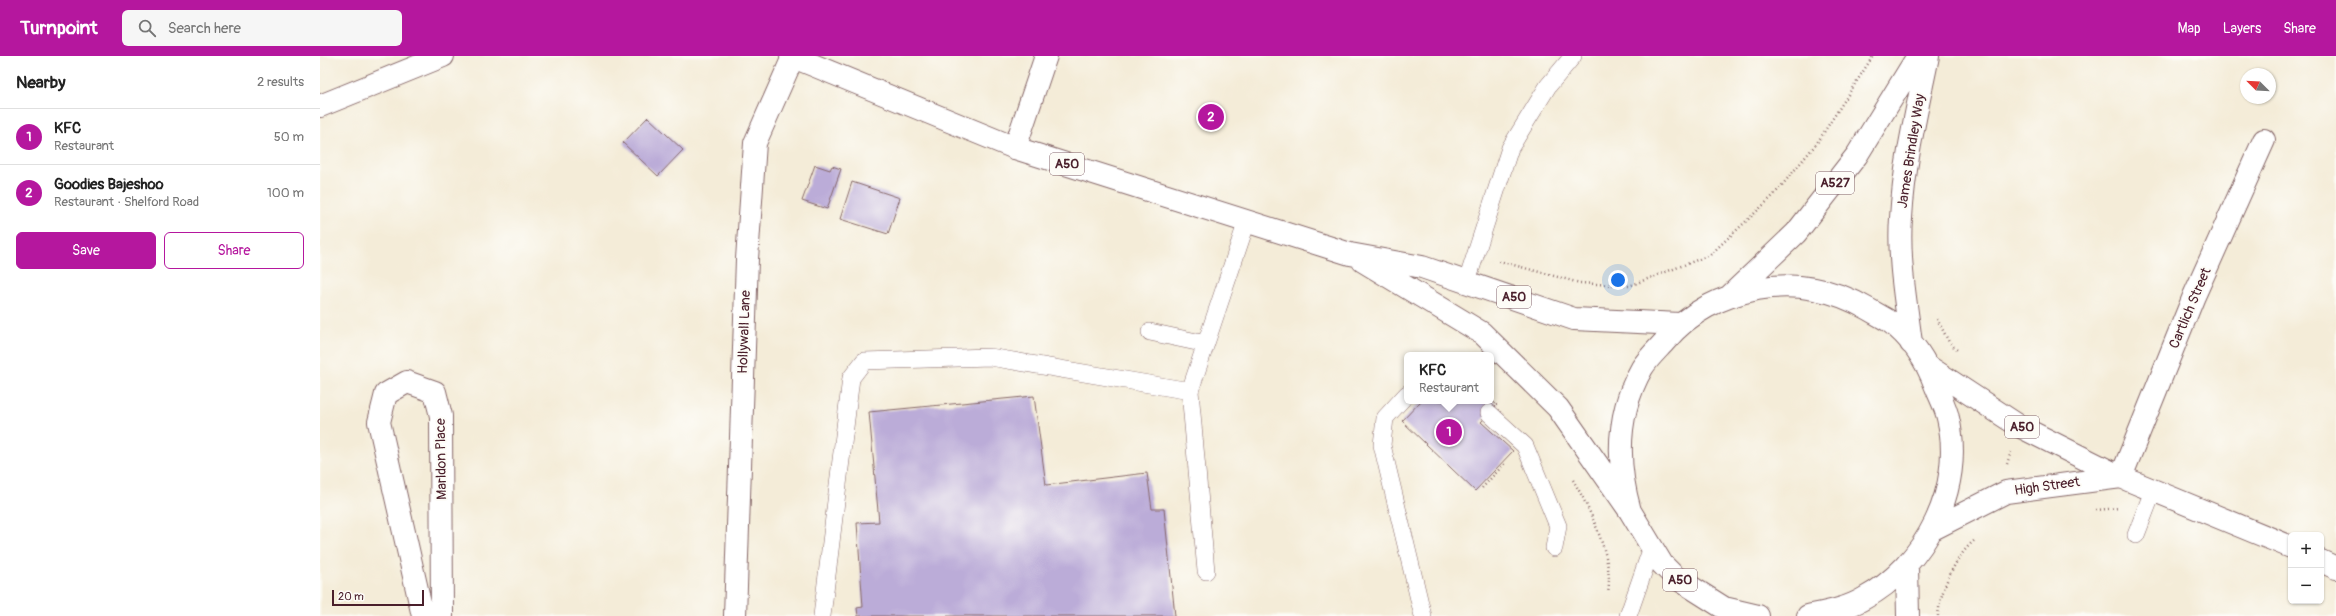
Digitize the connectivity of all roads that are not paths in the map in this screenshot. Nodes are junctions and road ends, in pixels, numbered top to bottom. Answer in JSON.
{"nodes":[{"id":1,"x":442,"y":56,"type":"edge"},
{"id":2,"x":792,"y":56,"type":"edge"},
{"id":3,"x":1046,"y":56,"type":"edge"},
{"id":4,"x":1573,"y":56,"type":"edge"},
{"id":5,"x":1918,"y":56,"type":"edge"},
{"id":6,"x":1928,"y":56,"type":"edge"},
{"id":7,"x":320,"y":106,"type":"edge"},
{"id":8,"x":2264,"y":140,"type":"dead end"},
{"id":9,"x":1015,"y":148,"type":"junction"},
{"id":10,"x":1247,"y":221,"type":"junction"},
{"id":11,"x":1350,"y":254,"type":"junction"},
{"id":12,"x":1467,"y":282,"type":"junction"},
{"id":13,"x":1731,"y":294,"type":"junction"},
{"id":14,"x":1680,"y":324,"type":"junction"},
{"id":15,"x":1150,"y":332,"type":"dead end"},
{"id":16,"x":1911,"y":343,"type":"junction"},
{"id":17,"x":1206,"y":344,"type":"junction"},
{"id":18,"x":1929,"y":367,"type":"junction"},
{"id":19,"x":1190,"y":391,"type":"junction"},
{"id":20,"x":1404,"y":397,"type":"edge"},
{"id":21,"x":1489,"y":413,"type":"dead end"},
{"id":22,"x":2120,"y":477,"type":"junction"},
{"id":23,"x":2153,"y":490,"type":"junction"},
{"id":24,"x":1630,"y":511,"type":"junction"},
{"id":25,"x":1933,"y":529,"type":"junction"},
{"id":26,"x":2136,"y":536,"type":"dead end"},
{"id":27,"x":2288,"y":546,"type":"edge"},
{"id":28,"x":1652,"y":547,"type":"junction"},
{"id":29,"x":1554,"y":548,"type":"dead end"},
{"id":30,"x":2324,"y":562,"type":"edge"},
{"id":31,"x":1907,"y":566,"type":"junction"},
{"id":32,"x":2336,"y":568,"type":"edge"},
{"id":33,"x":1206,"y":571,"type":"dead end"},
{"id":34,"x":1720,"y":612,"type":"edge"},
{"id":35,"x":423,"y":616,"type":"edge"},
{"id":36,"x":442,"y":616,"type":"edge"},
{"id":37,"x":735,"y":616,"type":"edge"},
{"id":38,"x":822,"y":616,"type":"edge"},
{"id":39,"x":1423,"y":616,"type":"edge"},
{"id":40,"x":1628,"y":616,"type":"edge"},
{"id":41,"x":1758,"y":616,"type":"edge"},
{"id":42,"x":1808,"y":616,"type":"edge"},
{"id":43,"x":1908,"y":616,"type":"edge"}],
"edges":[{"from":1,"to":7,"type":"main road"},
{"from":2,"to":9,"type":"main road","number":"A50"},
{"from":2,"to":37,"type":"main road","name":"Hollywall Lane"},
{"from":3,"to":9,"type":"main road"},
{"from":4,"to":12,"type":"lane"},
{"from":5,"to":13,"type":"main road","name":"James Brindley Way","number":"A527"},
{"from":6,"to":16,"type":"main road","name":"James Brindley Way"},
{"from":8,"to":22,"type":"main road","name":"Cartlich Street"},
{"from":9,"to":10,"type":"main road","number":"A50"},
{"from":10,"to":11,"type":"main road","number":"A50"},
{"from":10,"to":17,"type":"lane"},
{"from":11,"to":12,"type":"main road","number":"A50"},
{"from":11,"to":24,"type":"main road"},
{"from":12,"to":14,"type":"main road","number":"A50"},
{"from":13,"to":14,"type":"main road","number":"A50"},
{"from":13,"to":16,"type":"main road","number":"A50"},
{"from":14,"to":24,"type":"main road","number":"A50"},
{"from":15,"to":17,"type":"lane"},
{"from":16,"to":18,"type":"main road","number":"A50"},
{"from":17,"to":19,"type":"lane"},
{"from":18,"to":22,"type":"main road","name":"High Street","number":"A50"},
{"from":18,"to":25,"type":"main road","number":"A50"},
{"from":19,"to":33,"type":"lane"},
{"from":19,"to":38,"type":"lane"},
{"from":20,"to":39,"type":"lane"},
{"from":21,"to":29,"type":"lane"},
{"from":22,"to":23,"type":"main road","name":"High Street","number":"A50"},
{"from":22,"to":25,"type":"main road","name":"High Street","number":"A50"},
{"from":23,"to":26,"type":"lane"},
{"from":23,"to":27,"type":"main road","name":"High Street","number":"A50"},
{"from":24,"to":28,"type":"main road","number":"A50"},
{"from":25,"to":31,"type":"main road","number":"A50"},
{"from":28,"to":34,"type":"main road","number":"A50"},
{"from":28,"to":40,"type":"lane"},
{"from":30,"to":32,"type":"main road"},
{"from":31,"to":42,"type":"main road","number":"A50"},
{"from":31,"to":43,"type":"main road"},
{"from":34,"to":41,"type":"main road","number":"A50"},
{"from":35,"to":36,"type":"main road","name":"Marldon Place"}]}
